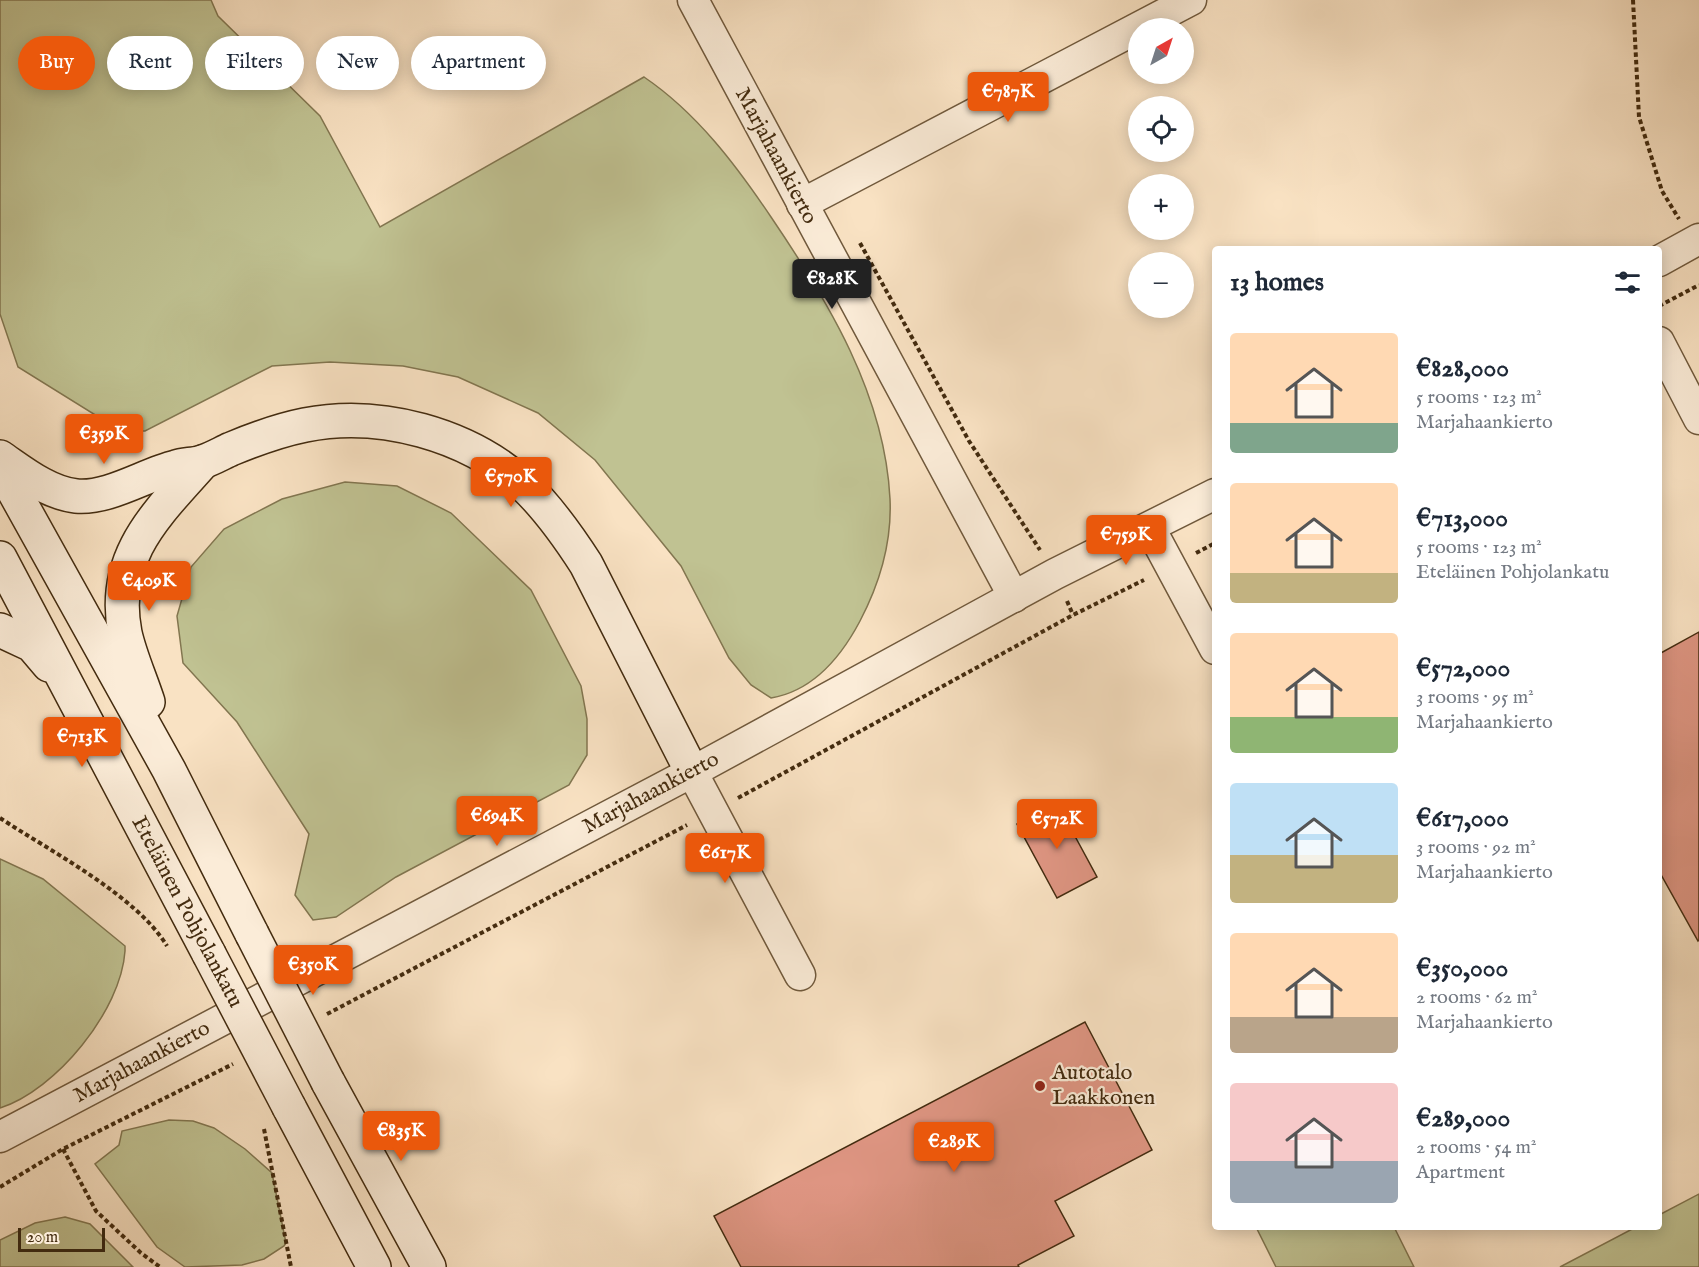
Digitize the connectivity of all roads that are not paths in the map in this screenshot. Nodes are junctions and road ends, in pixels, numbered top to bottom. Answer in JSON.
{"nodes":[{"id":1,"x":693,"y":0,"type":"edge"},
{"id":2,"x":1191,"y":0,"type":"edge"},
{"id":3,"x":802,"y":204,"type":"junction"},
{"id":4,"x":1696,"y":241,"type":"edge"},
{"id":5,"x":1662,"y":259,"type":"edge"},
{"id":6,"x":1662,"y":348,"type":"edge"},
{"id":7,"x":1699,"y":419,"type":"edge"},
{"id":8,"x":0,"y":457,"type":"edge"},
{"id":9,"x":203,"y":462,"type":"junction"},
{"id":10,"x":0,"y":466,"type":"edge"},
{"id":11,"x":1212,"y":496,"type":"edge"},
{"id":12,"x":1150,"y":528,"type":"junction"},
{"id":13,"x":0,"y":558,"type":"edge"},
{"id":14,"x":1014,"y":597,"type":"junction"},
{"id":15,"x":0,"y":630,"type":"edge"},
{"id":16,"x":1212,"y":643,"type":"edge"},
{"id":17,"x":66,"y":684,"type":"junction"},
{"id":18,"x":169,"y":770,"type":"junction"},
{"id":19,"x":692,"y":772,"type":"junction"},
{"id":20,"x":800,"y":975,"type":"dead end"},
{"id":21,"x":0,"y":1137,"type":"edge"},
{"id":22,"x":374,"y":1267,"type":"edge"},
{"id":23,"x":429,"y":1267,"type":"edge"}],
"edges":[{"from":1,"to":3,"type":"street","name":"Marjahaankierto"},
{"from":2,"to":3,"type":"street"},
{"from":3,"to":14,"type":"street","name":"Marjahaankierto"},
{"from":4,"to":5,"type":"street"},
{"from":6,"to":7,"type":"street"},
{"from":8,"to":9,"type":"main road"},
{"from":9,"to":18,"type":"main road"},
{"from":9,"to":19,"type":"main road"},
{"from":10,"to":18,"type":"main road","name":"Eteläinen Pohjolankatu"},
{"from":11,"to":12,"type":"street","name":"Marjahaankierto"},
{"from":12,"to":14,"type":"street","name":"Marjahaankierto"},
{"from":12,"to":16,"type":"street"},
{"from":13,"to":17,"type":"main road","name":"Eteläinen Pohjolankatu"},
{"from":14,"to":19,"type":"street","name":"Marjahaankierto"},
{"from":15,"to":17,"type":"main road"},
{"from":17,"to":22,"type":"main road","name":"Eteläinen Pohjolankatu","bridge":true},
{"from":18,"to":23,"type":"main road","name":"Eteläinen Pohjolankatu","bridge":true},
{"from":19,"to":20,"type":"street"},
{"from":19,"to":21,"type":"street","name":"Marjahaankierto"}]}
